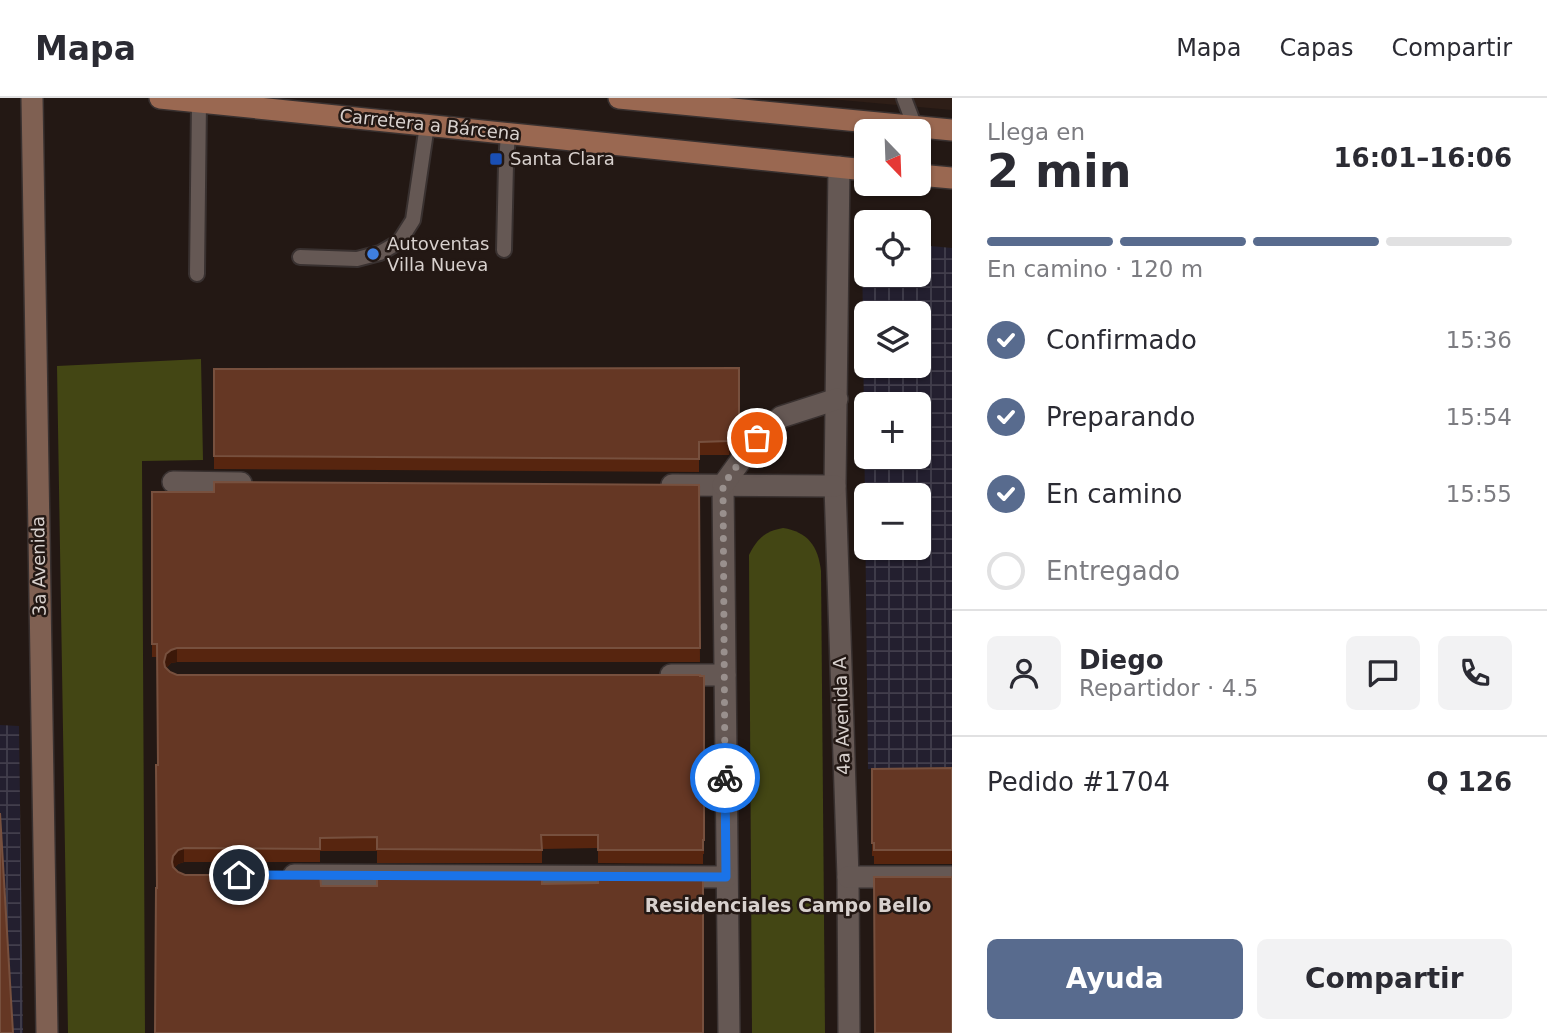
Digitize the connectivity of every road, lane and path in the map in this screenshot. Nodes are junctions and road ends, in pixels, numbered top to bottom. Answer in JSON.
{"nodes":[{"id":1,"x":32,"y":98,"type":"edge"},
{"id":2,"x":160,"y":98,"type":"edge"},
{"id":3,"x":619,"y":98,"type":"edge"},
{"id":4,"x":767,"y":98,"type":"edge"},
{"id":5,"x":904,"y":98,"type":"edge"},
{"id":6,"x":199,"y":102,"type":"junction"},
{"id":7,"x":748,"y":111,"type":"junction"},
{"id":8,"x":912,"y":119,"type":"edge"},
{"id":9,"x":854,"y":121,"type":"edge"},
{"id":10,"x":427,"y":125,"type":"junction"},
{"id":11,"x":931,"y":128,"type":"edge"},
{"id":12,"x":952,"y":130,"type":"edge"},
{"id":13,"x":508,"y":133,"type":"junction"},
{"id":14,"x":839,"y":167,"type":"junction"},
{"id":15,"x":854,"y":169,"type":"edge"},
{"id":16,"x":931,"y":176,"type":"edge"},
{"id":17,"x":952,"y":178,"type":"edge"},
{"id":18,"x":504,"y":250,"type":"dead end"},
{"id":19,"x":300,"y":257,"type":"dead end"},
{"id":20,"x":197,"y":274,"type":"dead end"},
{"id":21,"x":837,"y":399,"type":"junction"},
{"id":22,"x":173,"y":482,"type":"dead end"},
{"id":23,"x":256,"y":483,"type":"edge"},
{"id":24,"x":654,"y":485,"type":"edge"},
{"id":25,"x":723,"y":485,"type":"junction"},
{"id":26,"x":835,"y":486,"type":"junction"},
{"id":27,"x":656,"y":675,"type":"edge"},
{"id":28,"x":724,"y":675,"type":"junction"},
{"id":29,"x":268,"y":875,"type":"edge"},
{"id":30,"x":726,"y":877,"type":"junction"},
{"id":31,"x":848,"y":877,"type":"junction"},
{"id":32,"x":952,"y":877,"type":"edge"},
{"id":33,"x":47,"y":1033,"type":"edge"},
{"id":34,"x":729,"y":1033,"type":"edge"},
{"id":35,"x":849,"y":1033,"type":"edge"}],
"edges":[{"from":1,"to":33,"type":"street","name":"3a Avenida"},
{"from":2,"to":6,"type":"main road","name":"Carretera a Bárcena"},
{"from":3,"to":7,"type":"main road"},
{"from":4,"to":7,"type":"lane"},
{"from":5,"to":8,"type":"lane"},
{"from":6,"to":10,"type":"main road","name":"Carretera a Bárcena"},
{"from":6,"to":20,"type":"lane"},
{"from":7,"to":9,"type":"main road"},
{"from":10,"to":13,"type":"main road","name":"Carretera a Bárcena"},
{"from":10,"to":19,"type":"lane"},
{"from":11,"to":12,"type":"main road"},
{"from":13,"to":14,"type":"main road","name":"Carretera a Bárcena"},
{"from":13,"to":18,"type":"lane"},
{"from":14,"to":15,"type":"main road","name":"Carretera a Bárcena"},
{"from":14,"to":21,"type":"street","name":"4a Avenida A"},
{"from":16,"to":17,"type":"main road"},
{"from":21,"to":25,"type":"street"},
{"from":21,"to":26,"type":"street","name":"4a Avenida A"},
{"from":22,"to":23,"type":"street"},
{"from":24,"to":25,"type":"street"},
{"from":25,"to":26,"type":"street"},
{"from":25,"to":28,"type":"street"},
{"from":26,"to":31,"type":"street","name":"4a Avenida A"},
{"from":27,"to":28,"type":"street"},
{"from":28,"to":30,"type":"street"},
{"from":29,"to":30,"type":"street"},
{"from":30,"to":34,"type":"street"},
{"from":31,"to":32,"type":"street"},
{"from":31,"to":35,"type":"street","name":"4a Avenida A"}]}
